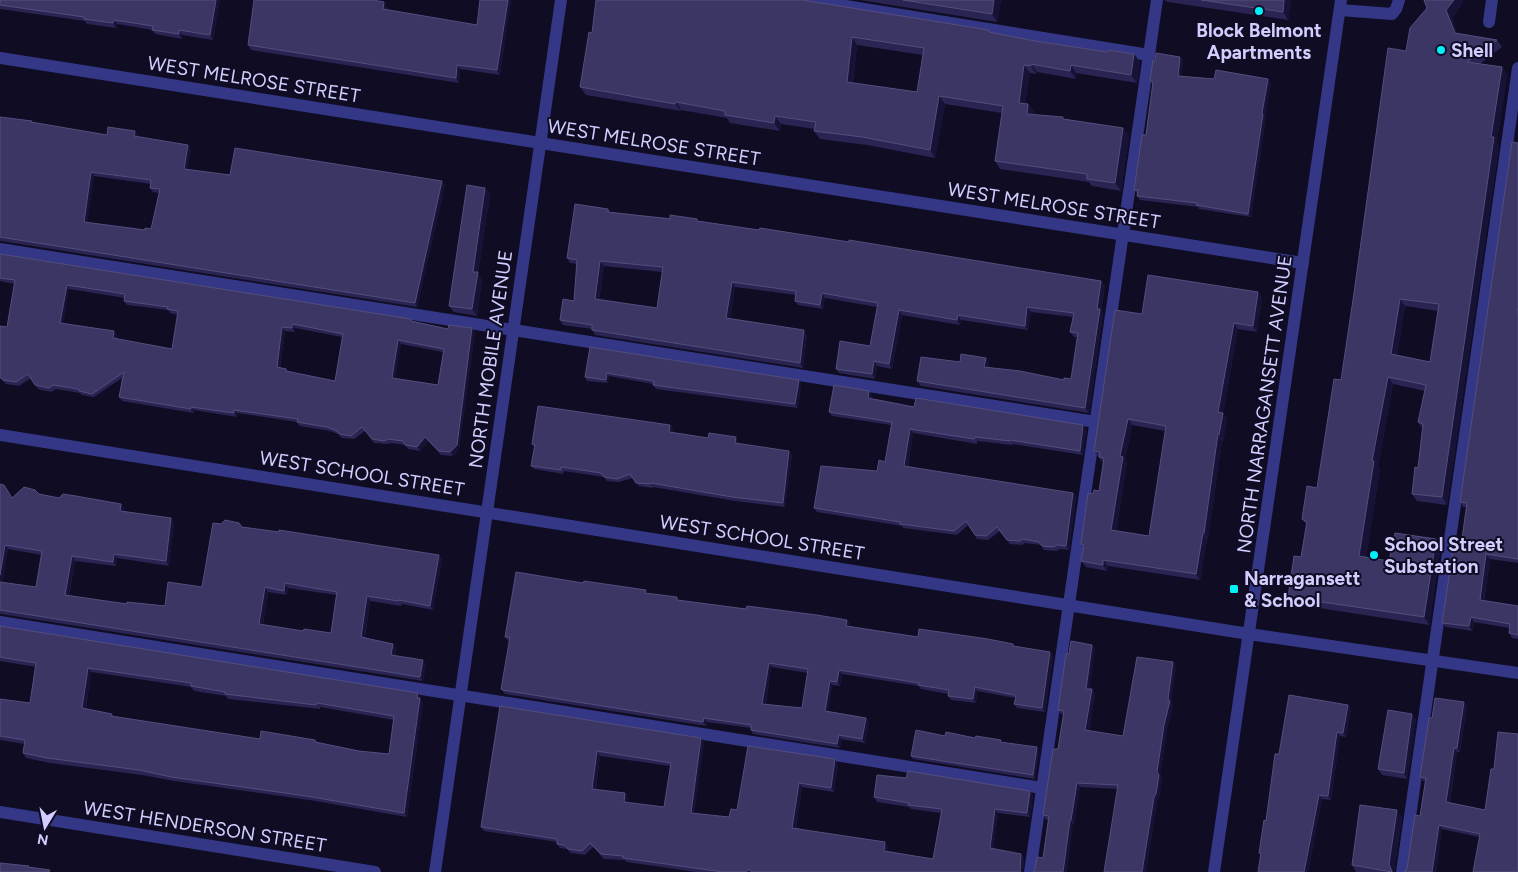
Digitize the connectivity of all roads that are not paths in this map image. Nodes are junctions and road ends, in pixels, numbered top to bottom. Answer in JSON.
{"nodes":[{"id":1,"x":560,"y":0,"type":"edge"},
{"id":2,"x":810,"y":0,"type":"edge"},
{"id":3,"x":1157,"y":0,"type":"edge"},
{"id":4,"x":1399,"y":0,"type":"edge"},
{"id":5,"x":1492,"y":0,"type":"edge"},
{"id":6,"x":1340,"y":5,"type":"edge"},
{"id":7,"x":1489,"y":22,"type":"dead end"},
{"id":8,"x":1149,"y":56,"type":"junction"},
{"id":9,"x":0,"y":58,"type":"edge"},
{"id":10,"x":1518,"y":68,"type":"edge"},
{"id":11,"x":1515,"y":107,"type":"edge"},
{"id":12,"x":540,"y":143,"type":"junction"},
{"id":13,"x":1123,"y":235,"type":"junction"},
{"id":14,"x":0,"y":249,"type":"edge"},
{"id":15,"x":1303,"y":263,"type":"junction"},
{"id":16,"x":513,"y":330,"type":"junction"},
{"id":17,"x":1096,"y":422,"type":"junction"},
{"id":18,"x":0,"y":435,"type":"edge"},
{"id":19,"x":486,"y":512,"type":"junction"},
{"id":20,"x":1069,"y":605,"type":"junction"},
{"id":21,"x":0,"y":622,"type":"edge"},
{"id":22,"x":1249,"y":634,"type":"junction"},
{"id":23,"x":1432,"y":661,"type":"junction"},
{"id":24,"x":1518,"y":673,"type":"edge"},
{"id":25,"x":460,"y":696,"type":"junction"},
{"id":26,"x":1042,"y":788,"type":"junction"},
{"id":27,"x":0,"y":812,"type":"edge"},
{"id":28,"x":375,"y":872,"type":"edge"},
{"id":29,"x":434,"y":872,"type":"edge"},
{"id":30,"x":1030,"y":872,"type":"edge"},
{"id":31,"x":1214,"y":872,"type":"edge"},
{"id":32,"x":1402,"y":872,"type":"edge"}],
"edges":[{"from":1,"to":12,"type":"street","name":"NORTH MOBILE AVENUE"},
{"from":2,"to":8,"type":"street"},
{"from":3,"to":8,"type":"street"},
{"from":4,"to":6,"type":"street"},
{"from":5,"to":7,"type":"street"},
{"from":6,"to":15,"type":"street","name":"NORTH NARRAGANSETT AVENUE"},
{"from":8,"to":13,"type":"street"},
{"from":9,"to":12,"type":"street","name":"WEST MELROSE STREET"},
{"from":10,"to":11,"type":"street"},
{"from":11,"to":23,"type":"street"},
{"from":12,"to":13,"type":"street","name":"WEST MELROSE STREET"},
{"from":12,"to":16,"type":"street","name":"NORTH MOBILE AVENUE"},
{"from":13,"to":15,"type":"street","name":"WEST MELROSE STREET"},
{"from":13,"to":17,"type":"street"},
{"from":14,"to":16,"type":"street"},
{"from":15,"to":22,"type":"street","name":"NORTH NARRAGANSETT AVENUE"},
{"from":16,"to":17,"type":"street"},
{"from":16,"to":19,"type":"street","name":"NORTH MOBILE AVENUE"},
{"from":17,"to":20,"type":"street"},
{"from":18,"to":19,"type":"street","name":"WEST SCHOOL STREET"},
{"from":19,"to":20,"type":"street","name":"WEST SCHOOL STREET"},
{"from":19,"to":25,"type":"street","name":"NORTH MOBILE AVENUE"},
{"from":20,"to":22,"type":"street","name":"WEST SCHOOL STREET"},
{"from":20,"to":26,"type":"street"},
{"from":21,"to":25,"type":"street"},
{"from":22,"to":23,"type":"street","name":"WEST SCHOOL STREET"},
{"from":22,"to":31,"type":"street","name":"NORTH NARRAGANSETT AVENUE"},
{"from":23,"to":24,"type":"street","name":"WEST SCHOOL STREET"},
{"from":23,"to":32,"type":"street"},
{"from":25,"to":26,"type":"street"},
{"from":25,"to":29,"type":"street","name":"NORTH MOBILE AVENUE"},
{"from":26,"to":30,"type":"street"},
{"from":27,"to":28,"type":"street","name":"WEST HENDERSON STREET"}]}
